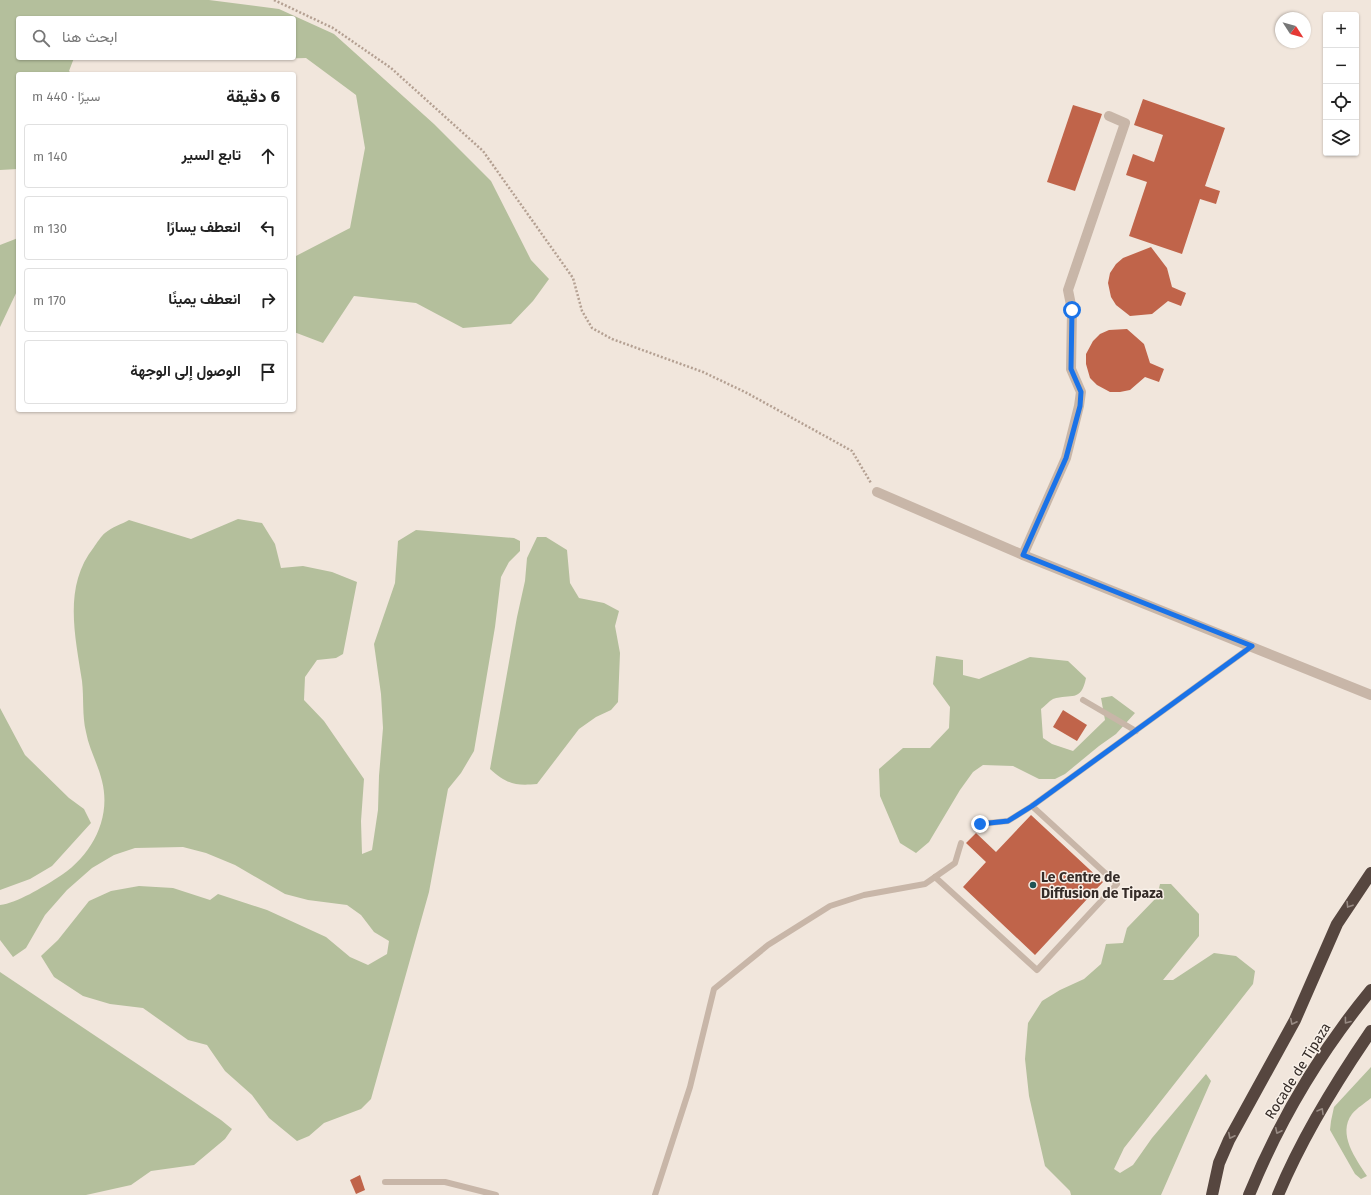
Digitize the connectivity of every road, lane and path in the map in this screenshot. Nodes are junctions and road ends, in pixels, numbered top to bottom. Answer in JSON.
{"nodes":[{"id":1,"x":274,"y":0,"type":"edge"},
{"id":2,"x":1109,"y":116,"type":"dead end"},
{"id":3,"x":876,"y":492,"type":"joint"},
{"id":4,"x":1023,"y":555,"type":"junction"},
{"id":5,"x":1252,"y":646,"type":"junction"},
{"id":6,"x":1371,"y":695,"type":"edge"},
{"id":7,"x":1083,"y":700,"type":"dead end"},
{"id":8,"x":1136,"y":730,"type":"junction"},
{"id":9,"x":1032,"y":806,"type":"junction"},
{"id":10,"x":980,"y":824,"type":"dead end"},
{"id":11,"x":961,"y":843,"type":"dead end"},
{"id":12,"x":1371,"y":873,"type":"edge"},
{"id":13,"x":935,"y":877,"type":"junction"},
{"id":14,"x":1371,"y":990,"type":"edge"},
{"id":15,"x":1371,"y":1030,"type":"edge"},
{"id":16,"x":1371,"y":1037,"type":"edge"},
{"id":17,"x":1348,"y":1064,"type":"junction"},
{"id":18,"x":385,"y":1182,"type":"dead end"},
{"id":19,"x":496,"y":1195,"type":"edge"},
{"id":20,"x":655,"y":1195,"type":"edge"},
{"id":21,"x":1212,"y":1195,"type":"edge"},
{"id":22,"x":1249,"y":1195,"type":"edge"},
{"id":23,"x":1278,"y":1195,"type":"edge"}],
"edges":[{"from":1,"to":3,"type":"path"},
{"from":2,"to":4,"type":"street"},
{"from":3,"to":4,"type":"street"},
{"from":4,"to":5,"type":"street"},
{"from":5,"to":6,"type":"street"},
{"from":5,"to":8,"type":"lane"},
{"from":7,"to":8,"type":"lane"},
{"from":8,"to":9,"type":"lane"},
{"from":9,"to":10,"type":"lane"},
{"from":9,"to":13,"type":"lane"},
{"from":11,"to":13,"type":"lane"},
{"from":12,"to":21,"type":"highway","one_way":true},
{"from":13,"to":20,"type":"lane"},
{"from":14,"to":22,"type":"highway","name":"Rocade de Tipaza","one_way":true},
{"from":15,"to":17,"type":"highway"},
{"from":16,"to":17,"type":"highway"},
{"from":23,"to":17,"type":"highway","one_way":true},
{"from":18,"to":19,"type":"lane"}]}
